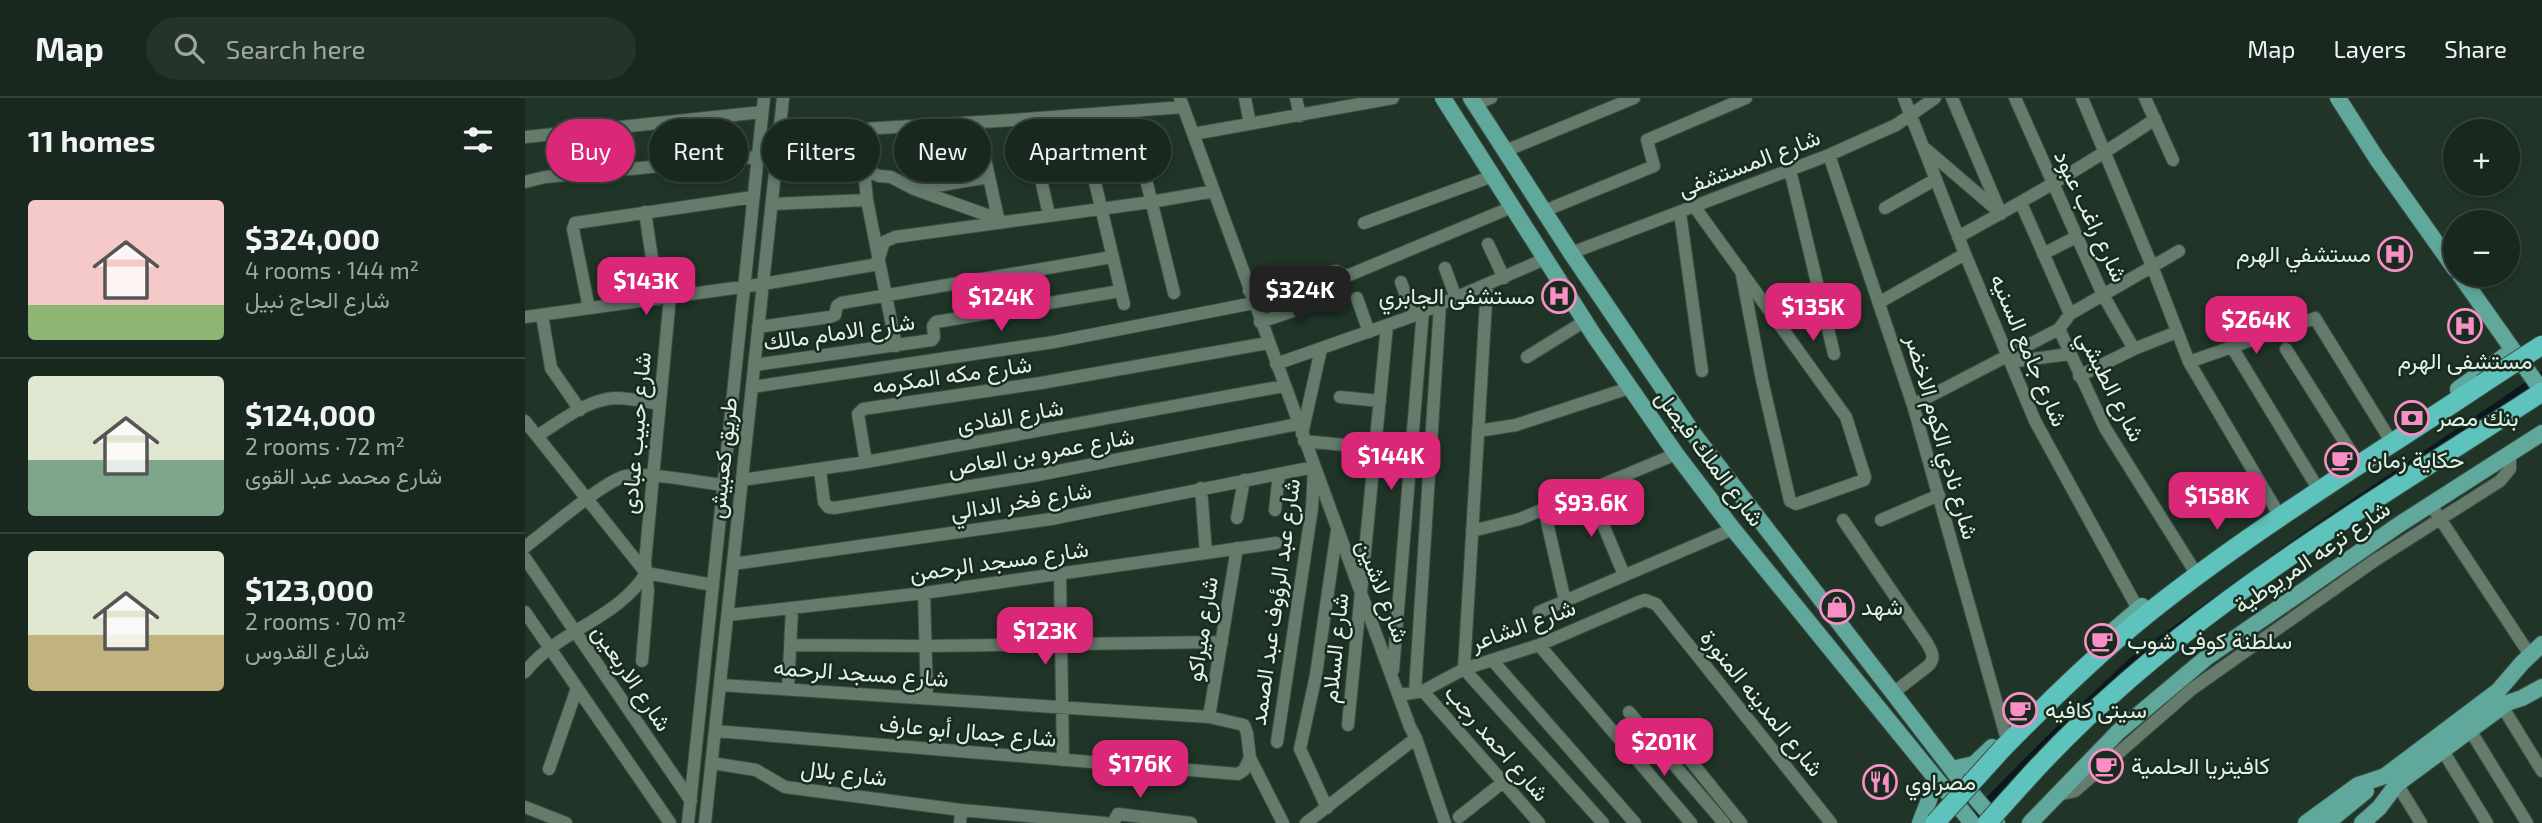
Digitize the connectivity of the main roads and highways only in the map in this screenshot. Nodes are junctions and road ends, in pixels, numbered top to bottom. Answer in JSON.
{"nodes":[{"id":1,"x":1443,"y":98,"type":"edge"},
{"id":2,"x":2338,"y":98,"type":"edge"},
{"id":3,"x":1473,"y":101,"type":"edge"},
{"id":4,"x":2443,"y":251,"type":"edge"},
{"id":5,"x":2468,"y":287,"type":"edge"},
{"id":6,"x":1617,"y":323,"type":"junction"},
{"id":7,"x":1595,"y":337,"type":"junction"},
{"id":8,"x":2542,"y":345,"type":"edge"},
{"id":9,"x":2515,"y":353,"type":"junction"},
{"id":10,"x":2542,"y":391,"type":"edge"},
{"id":11,"x":2542,"y":433,"type":"edge"},
{"id":12,"x":2538,"y":653,"type":"edge"},
{"id":13,"x":2542,"y":677,"type":"edge"},
{"id":14,"x":2542,"y":687,"type":"edge"},
{"id":15,"x":2503,"y":700,"type":"junction"},
{"id":16,"x":1956,"y":775,"type":"junction"},
{"id":17,"x":1934,"y":778,"type":"junction"},
{"id":18,"x":2391,"y":783,"type":"junction"},
{"id":19,"x":1993,"y":822,"type":"edge"},
{"id":20,"x":1920,"y":823,"type":"edge"},
{"id":21,"x":1935,"y":823,"type":"edge"},
{"id":22,"x":1972,"y":823,"type":"edge"},
{"id":23,"x":2030,"y":823,"type":"edge"},
{"id":24,"x":2306,"y":823,"type":"edge"},
{"id":25,"x":2327,"y":823,"type":"edge"},
{"id":26,"x":2349,"y":823,"type":"edge"},
{"id":27,"x":2362,"y":823,"type":"edge"}],
"edges":[{"from":1,"to":7,"type":"main road","name":"شارع الملك فيصل"},
{"from":2,"to":4,"type":"main road"},
{"from":3,"to":6,"type":"main road","name":"شارع الملك فيصل"},
{"from":5,"to":9,"type":"main road"},
{"from":6,"to":7,"type":"main road"},
{"from":6,"to":16,"type":"main road","name":"شارع الملك فيصل"},
{"from":7,"to":17,"type":"main road","name":"شارع الملك فيصل"},
{"from":8,"to":21,"type":"highway","bridge":true},
{"from":9,"to":10,"type":"main road"},
{"from":9,"to":16,"type":"main road"},
{"from":10,"to":19,"type":"highway","bridge":true},
{"from":11,"to":23,"type":"main road","name":"شارع ترعه المريوطية"},
{"from":12,"to":15,"type":"main road"},
{"from":13,"to":15,"type":"main road"},
{"from":14,"to":15,"type":"main road"},
{"from":15,"to":18,"type":"main road"},
{"from":15,"to":18,"type":"main road"},
{"from":16,"to":19,"type":"main road","name":"شارع الملك فيصل","bridge":true},
{"from":17,"to":20,"type":"main road"},
{"from":17,"to":22,"type":"main road","name":"شارع الملك فيصل"},
{"from":18,"to":24,"type":"main road"},
{"from":18,"to":25,"type":"main road"},
{"from":18,"to":26,"type":"main road"},
{"from":18,"to":27,"type":"main road"}]}
